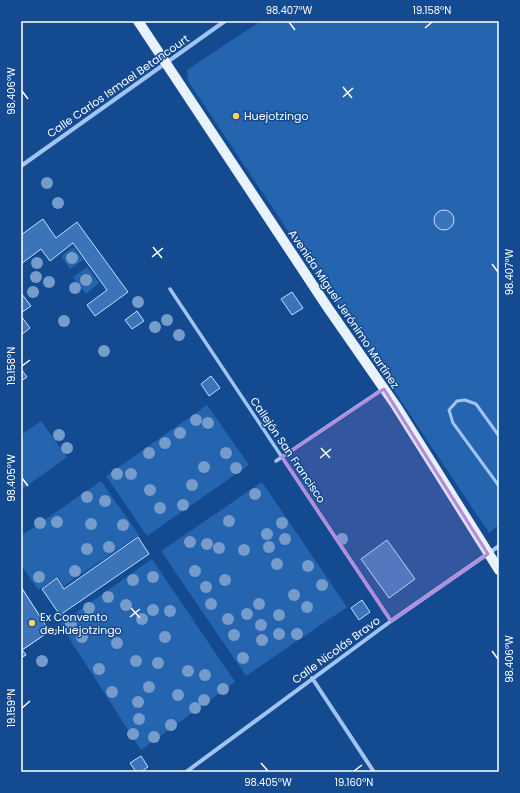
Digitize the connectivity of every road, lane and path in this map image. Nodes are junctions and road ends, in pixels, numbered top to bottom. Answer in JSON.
{"nodes":[{"id":1,"x":138,"y":21,"type":"edge"},
{"id":2,"x":225,"y":21,"type":"edge"},
{"id":3,"x":165,"y":63,"type":"junction"},
{"id":4,"x":21,"y":166,"type":"edge"},
{"id":5,"x":170,"y":289,"type":"dead end"},
{"id":6,"x":384,"y":389,"type":"junction"},
{"id":7,"x":499,"y":436,"type":"edge"},
{"id":8,"x":282,"y":457,"type":"junction"},
{"id":9,"x":276,"y":461,"type":"dead end"},
{"id":10,"x":499,"y":486,"type":"edge"},
{"id":11,"x":499,"y":546,"type":"edge"},
{"id":12,"x":488,"y":554,"type":"junction"},
{"id":13,"x":499,"y":570,"type":"edge"},
{"id":14,"x":392,"y":621,"type":"junction"},
{"id":15,"x":312,"y":678,"type":"junction"},
{"id":16,"x":186,"y":772,"type":"edge"},
{"id":17,"x":374,"y":772,"type":"edge"}],
"edges":[{"from":1,"to":3,"type":"main road","name":"Avenida Miguel Jerónimo Martínez"},
{"from":2,"to":3,"type":"street","name":"Calle Carlos Ismael Betancourt"},
{"from":3,"to":4,"type":"street","name":"Calle Carlos Ismael Betancourt"},
{"from":3,"to":6,"type":"main road","name":"Avenida Miguel Jerónimo Martínez"},
{"from":5,"to":8,"type":"street","name":"Callejón San Francisco"},
{"from":6,"to":8,"type":"street"},
{"from":6,"to":12,"type":"main road","name":"Avenida Miguel Jerónimo Martínez"},
{"from":7,"to":10,"type":"lane"},
{"from":8,"to":9,"type":"street"},
{"from":8,"to":14,"type":"street","name":"Callejón San Francisco"},
{"from":11,"to":12,"type":"street","name":"Calle Nicolás Bravo"},
{"from":12,"to":13,"type":"main road","name":"Avenida Miguel Jerónimo Martínez"},
{"from":12,"to":14,"type":"street","name":"Calle Nicolás Bravo"},
{"from":14,"to":15,"type":"street","name":"Calle Nicolás Bravo"},
{"from":15,"to":16,"type":"street","name":"Calle Nicolás Bravo"},
{"from":15,"to":17,"type":"street"}]}
